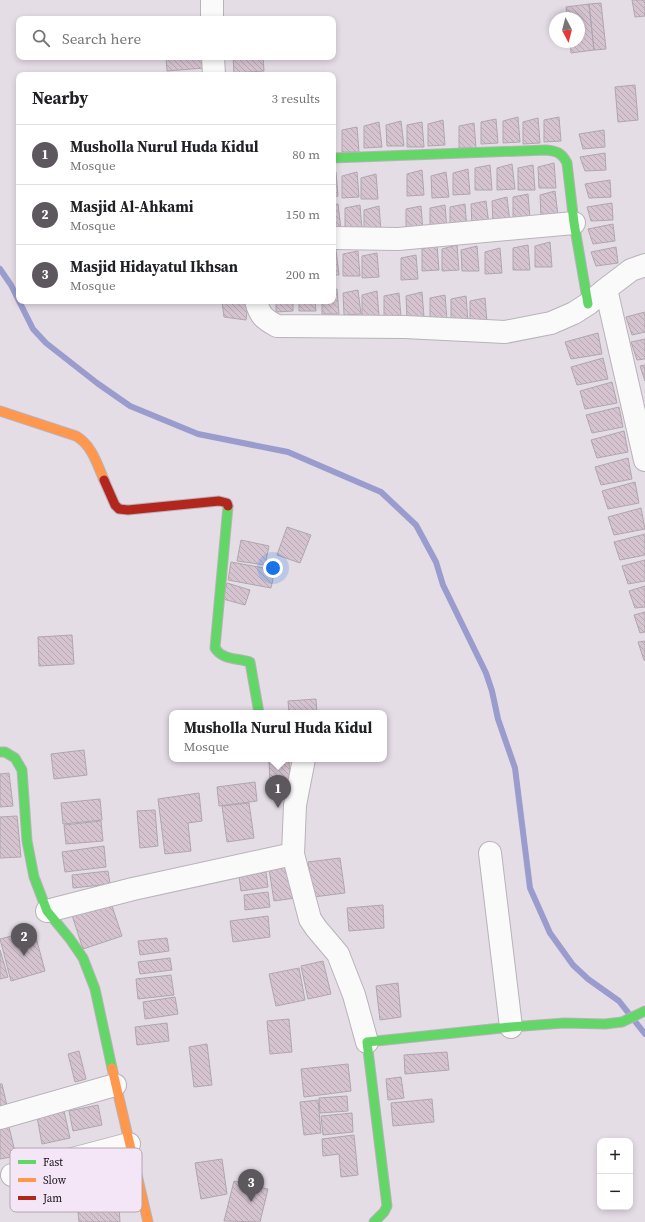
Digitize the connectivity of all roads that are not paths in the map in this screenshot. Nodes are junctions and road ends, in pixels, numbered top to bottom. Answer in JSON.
{"nodes":[{"id":1,"x":212,"y":0,"type":"edge"},
{"id":2,"x":212,"y":16,"type":"edge"},
{"id":3,"x":213,"y":60,"type":"edge"},
{"id":4,"x":214,"y":72,"type":"edge"},
{"id":5,"x":336,"y":158,"type":"edge"},
{"id":6,"x":574,"y":224,"type":"junction"},
{"id":7,"x":336,"y":238,"type":"edge"},
{"id":8,"x":645,"y":265,"type":"edge"},
{"id":9,"x":606,"y":289,"type":"junction"},
{"id":10,"x":257,"y":304,"type":"edge"},
{"id":11,"x":588,"y":304,"type":"junction"},
{"id":12,"x":0,"y":411,"type":"edge"},
{"id":13,"x":645,"y":460,"type":"edge"},
{"id":14,"x":258,"y":710,"type":"edge"},
{"id":15,"x":0,"y":752,"type":"edge"},
{"id":16,"x":303,"y":762,"type":"edge"},
{"id":17,"x":490,"y":853,"type":"dead end"},
{"id":18,"x":293,"y":854,"type":"junction"},
{"id":19,"x":47,"y":911,"type":"junction"},
{"id":20,"x":644,"y":1011,"type":"edge"},
{"id":21,"x":511,"y":1027,"type":"junction"},
{"id":22,"x":367,"y":1042,"type":"junction"},
{"id":23,"x":115,"y":1085,"type":"junction"},
{"id":24,"x":0,"y":1118,"type":"edge"},
{"id":25,"x":129,"y":1144,"type":"junction"},
{"id":26,"x":114,"y":1148,"type":"edge"},
{"id":27,"x":130,"y":1148,"type":"edge"},
{"id":28,"x":142,"y":1197,"type":"edge"},
{"id":29,"x":148,"y":1222,"type":"edge"},
{"id":30,"x":374,"y":1222,"type":"edge"}],
"edges":[{"from":1,"to":2,"type":"street"},
{"from":3,"to":4,"type":"street"},
{"from":5,"to":6,"type":"street"},
{"from":6,"to":7,"type":"street"},
{"from":6,"to":11,"type":"street"},
{"from":8,"to":9,"type":"street"},
{"from":9,"to":11,"type":"street"},
{"from":9,"to":13,"type":"street"},
{"from":10,"to":11,"type":"street"},
{"from":12,"to":14,"type":"street"},
{"from":15,"to":19,"type":"street"},
{"from":16,"to":18,"type":"street"},
{"from":17,"to":21,"type":"street"},
{"from":18,"to":19,"type":"street"},
{"from":18,"to":22,"type":"street"},
{"from":19,"to":23,"type":"street"},
{"from":20,"to":21,"type":"street"},
{"from":21,"to":22,"type":"street"},
{"from":22,"to":30,"type":"street"},
{"from":23,"to":24,"type":"street"},
{"from":23,"to":25,"type":"street"},
{"from":25,"to":26,"type":"street"},
{"from":25,"to":27,"type":"street"},
{"from":28,"to":29,"type":"street"}]}
